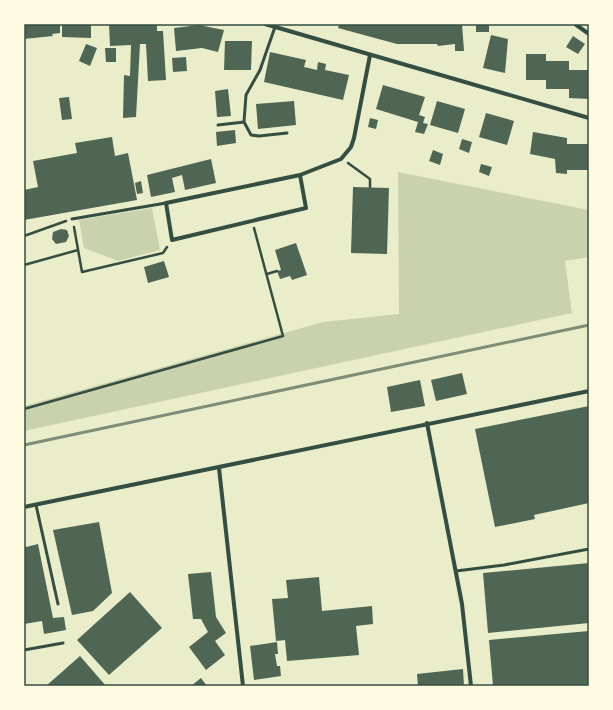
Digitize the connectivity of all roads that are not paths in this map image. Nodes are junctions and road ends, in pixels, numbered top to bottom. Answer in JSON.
{"nodes":[{"id":1,"x":265,"y":24,"type":"edge"},
{"id":2,"x":575,"y":24,"type":"edge"},
{"id":3,"x":275,"y":27,"type":"junction"},
{"id":4,"x":589,"y":34,"type":"edge"},
{"id":5,"x":370,"y":55,"type":"junction"},
{"id":6,"x":589,"y":118,"type":"edge"},
{"id":7,"x":244,"y":122,"type":"junction"},
{"id":8,"x":218,"y":126,"type":"dead end"},
{"id":9,"x":287,"y":133,"type":"dead end"},
{"id":10,"x":300,"y":175,"type":"junction"},
{"id":11,"x":166,"y":203,"type":"junction"},
{"id":12,"x":72,"y":219,"type":"road end"},
{"id":13,"x":589,"y":391,"type":"edge"},
{"id":14,"x":427,"y":423,"type":"junction"},
{"id":15,"x":219,"y":468,"type":"junction"},
{"id":16,"x":36,"y":505,"type":"junction"},
{"id":17,"x":24,"y":508,"type":"edge"},
{"id":18,"x":589,"y":549,"type":"edge"},
{"id":19,"x":456,"y":571,"type":"junction"},
{"id":20,"x":58,"y":604,"type":"dead end"},
{"id":21,"x":63,"y":643,"type":"dead end"},
{"id":22,"x":24,"y":650,"type":"edge"},
{"id":23,"x":243,"y":686,"type":"edge"},
{"id":24,"x":471,"y":686,"type":"edge"}],
"edges":[{"from":1,"to":3,"type":"street"},
{"from":2,"to":4,"type":"street"},
{"from":3,"to":5,"type":"street"},
{"from":3,"to":7,"type":"lane"},
{"from":5,"to":6,"type":"street"},
{"from":5,"to":10,"type":"street"},
{"from":7,"to":8,"type":"lane"},
{"from":7,"to":9,"type":"lane"},
{"from":10,"to":11,"type":"street"},
{"from":10,"to":11,"type":"street"},
{"from":11,"to":12,"type":"lane"},
{"from":13,"to":14,"type":"street"},
{"from":14,"to":15,"type":"street"},
{"from":14,"to":19,"type":"street"},
{"from":15,"to":16,"type":"street"},
{"from":15,"to":23,"type":"street"},
{"from":16,"to":17,"type":"street"},
{"from":16,"to":20,"type":"lane"},
{"from":18,"to":19,"type":"lane"},
{"from":19,"to":24,"type":"street"},
{"from":21,"to":22,"type":"lane"}]}
